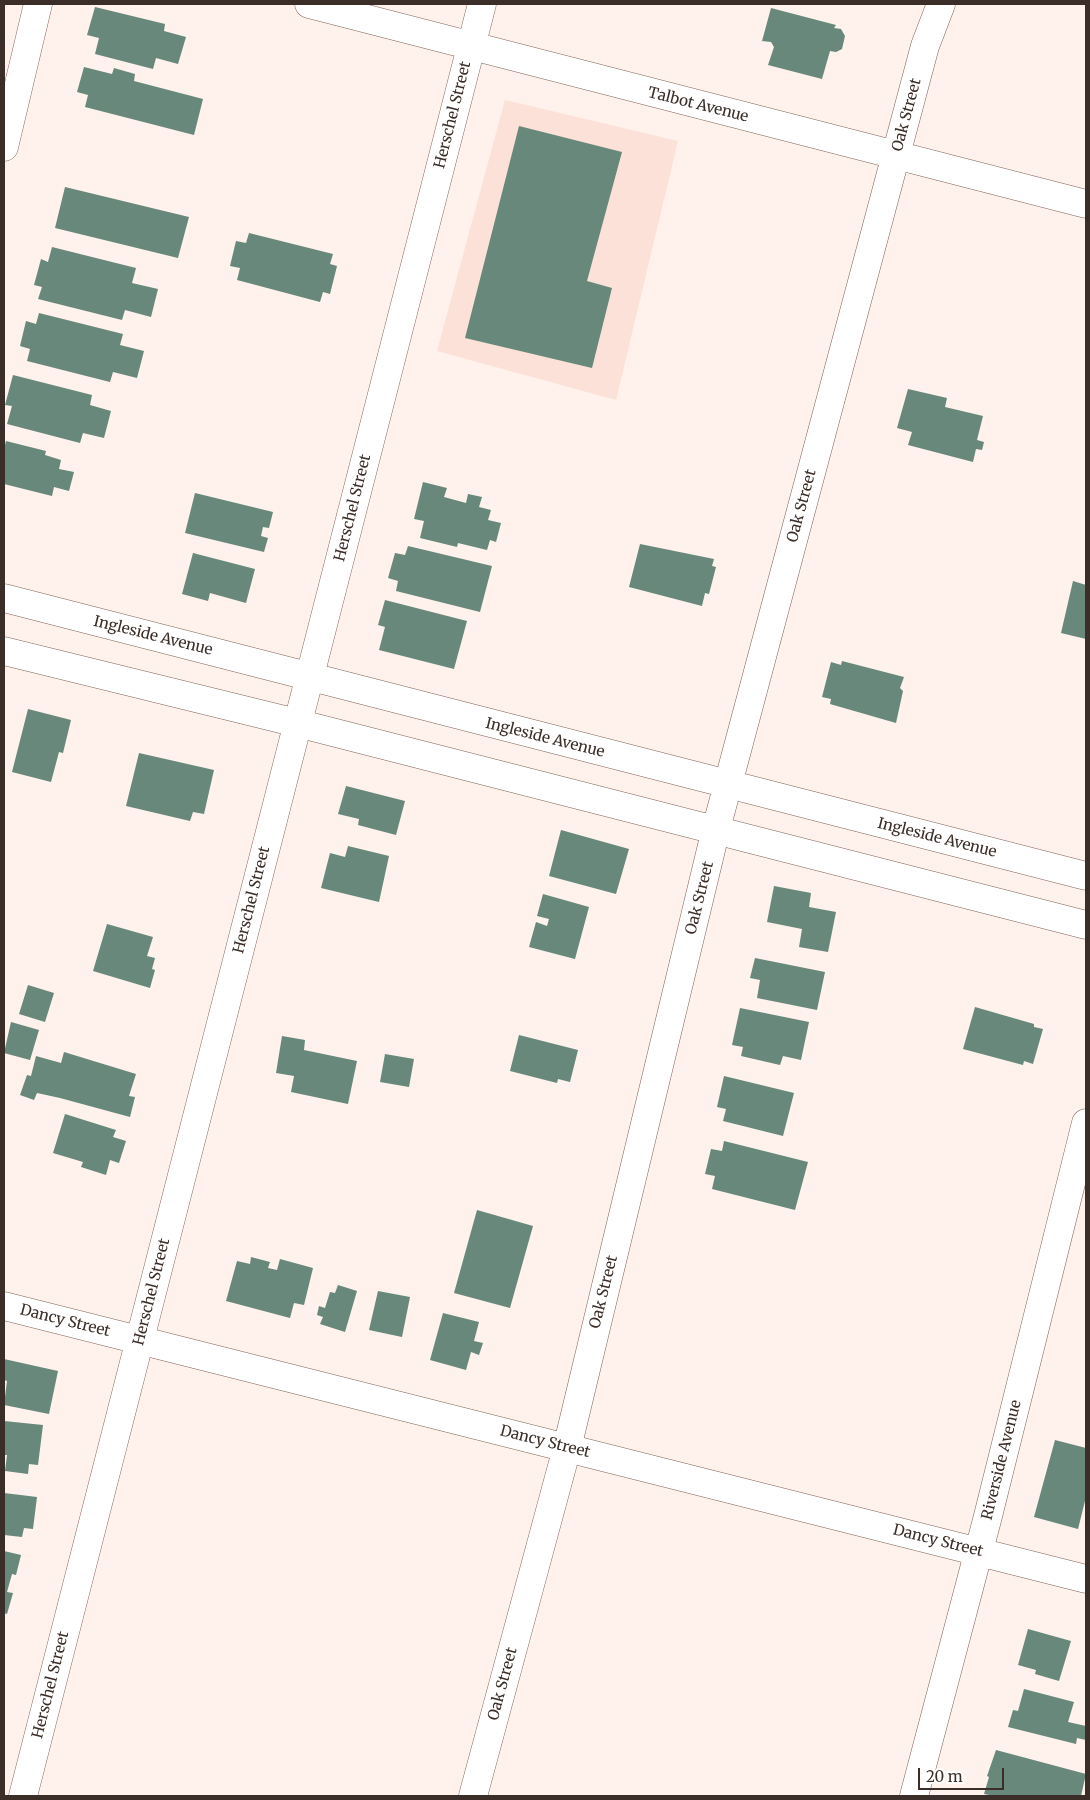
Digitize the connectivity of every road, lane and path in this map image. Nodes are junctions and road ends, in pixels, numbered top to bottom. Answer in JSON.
{"nodes":[{"id":1,"x":38,"y":4,"type":"edge"},
{"id":2,"x":309,"y":4,"type":"edge"},
{"id":3,"x":482,"y":4,"type":"edge"},
{"id":4,"x":941,"y":4,"type":"edge"},
{"id":5,"x":471,"y":46,"type":"junction"},
{"id":6,"x":4,"y":147,"type":"edge"},
{"id":7,"x":895,"y":156,"type":"junction"},
{"id":8,"x":1086,"y":204,"type":"edge"},
{"id":9,"x":4,"y":598,"type":"edge"},
{"id":10,"x":4,"y":651,"type":"edge"},
{"id":11,"x":309,"y":677,"type":"junction"},
{"id":12,"x":297,"y":723,"type":"junction"},
{"id":13,"x":728,"y":785,"type":"junction"},
{"id":14,"x":716,"y":829,"type":"junction"},
{"id":15,"x":1086,"y":876,"type":"edge"},
{"id":16,"x":1086,"y":925,"type":"edge"},
{"id":17,"x":1086,"y":1123,"type":"edge"},
{"id":18,"x":4,"y":1306,"type":"edge"},
{"id":19,"x":139,"y":1340,"type":"junction"},
{"id":20,"x":567,"y":1448,"type":"junction"},
{"id":21,"x":979,"y":1551,"type":"junction"},
{"id":22,"x":1086,"y":1580,"type":"edge"},
{"id":23,"x":23,"y":1796,"type":"edge"},
{"id":24,"x":473,"y":1796,"type":"edge"},
{"id":25,"x":914,"y":1796,"type":"edge"}],
"edges":[{"from":1,"to":6,"type":"street"},
{"from":2,"to":5,"type":"street","name":"Talbot Avenue"},
{"from":3,"to":5,"type":"street","name":"Herschel Street"},
{"from":4,"to":7,"type":"street","name":"Oak Street"},
{"from":5,"to":7,"type":"street","name":"Talbot Avenue"},
{"from":5,"to":11,"type":"street","name":"Herschel Street"},
{"from":7,"to":8,"type":"street","name":"Talbot Avenue"},
{"from":7,"to":13,"type":"street","name":"Oak Street"},
{"from":9,"to":11,"type":"street","name":"Ingleside Avenue"},
{"from":10,"to":12,"type":"street"},
{"from":11,"to":12,"type":"street","name":"Herschel Street"},
{"from":11,"to":13,"type":"street","name":"Ingleside Avenue"},
{"from":12,"to":14,"type":"street"},
{"from":12,"to":19,"type":"street","name":"Herschel Street"},
{"from":13,"to":14,"type":"street","name":"Oak Street"},
{"from":13,"to":15,"type":"street","name":"Ingleside Avenue"},
{"from":14,"to":16,"type":"street"},
{"from":14,"to":20,"type":"street","name":"Oak Street"},
{"from":17,"to":21,"type":"street","name":"Riverside Avenue"},
{"from":18,"to":19,"type":"street","name":"Dancy Street"},
{"from":19,"to":20,"type":"street","name":"Dancy Street"},
{"from":19,"to":23,"type":"street","name":"Herschel Street"},
{"from":20,"to":21,"type":"street","name":"Dancy Street"},
{"from":20,"to":24,"type":"street","name":"Oak Street"},
{"from":21,"to":22,"type":"street","name":"Dancy Street"},
{"from":21,"to":25,"type":"street","name":"Riverside Avenue"}]}
